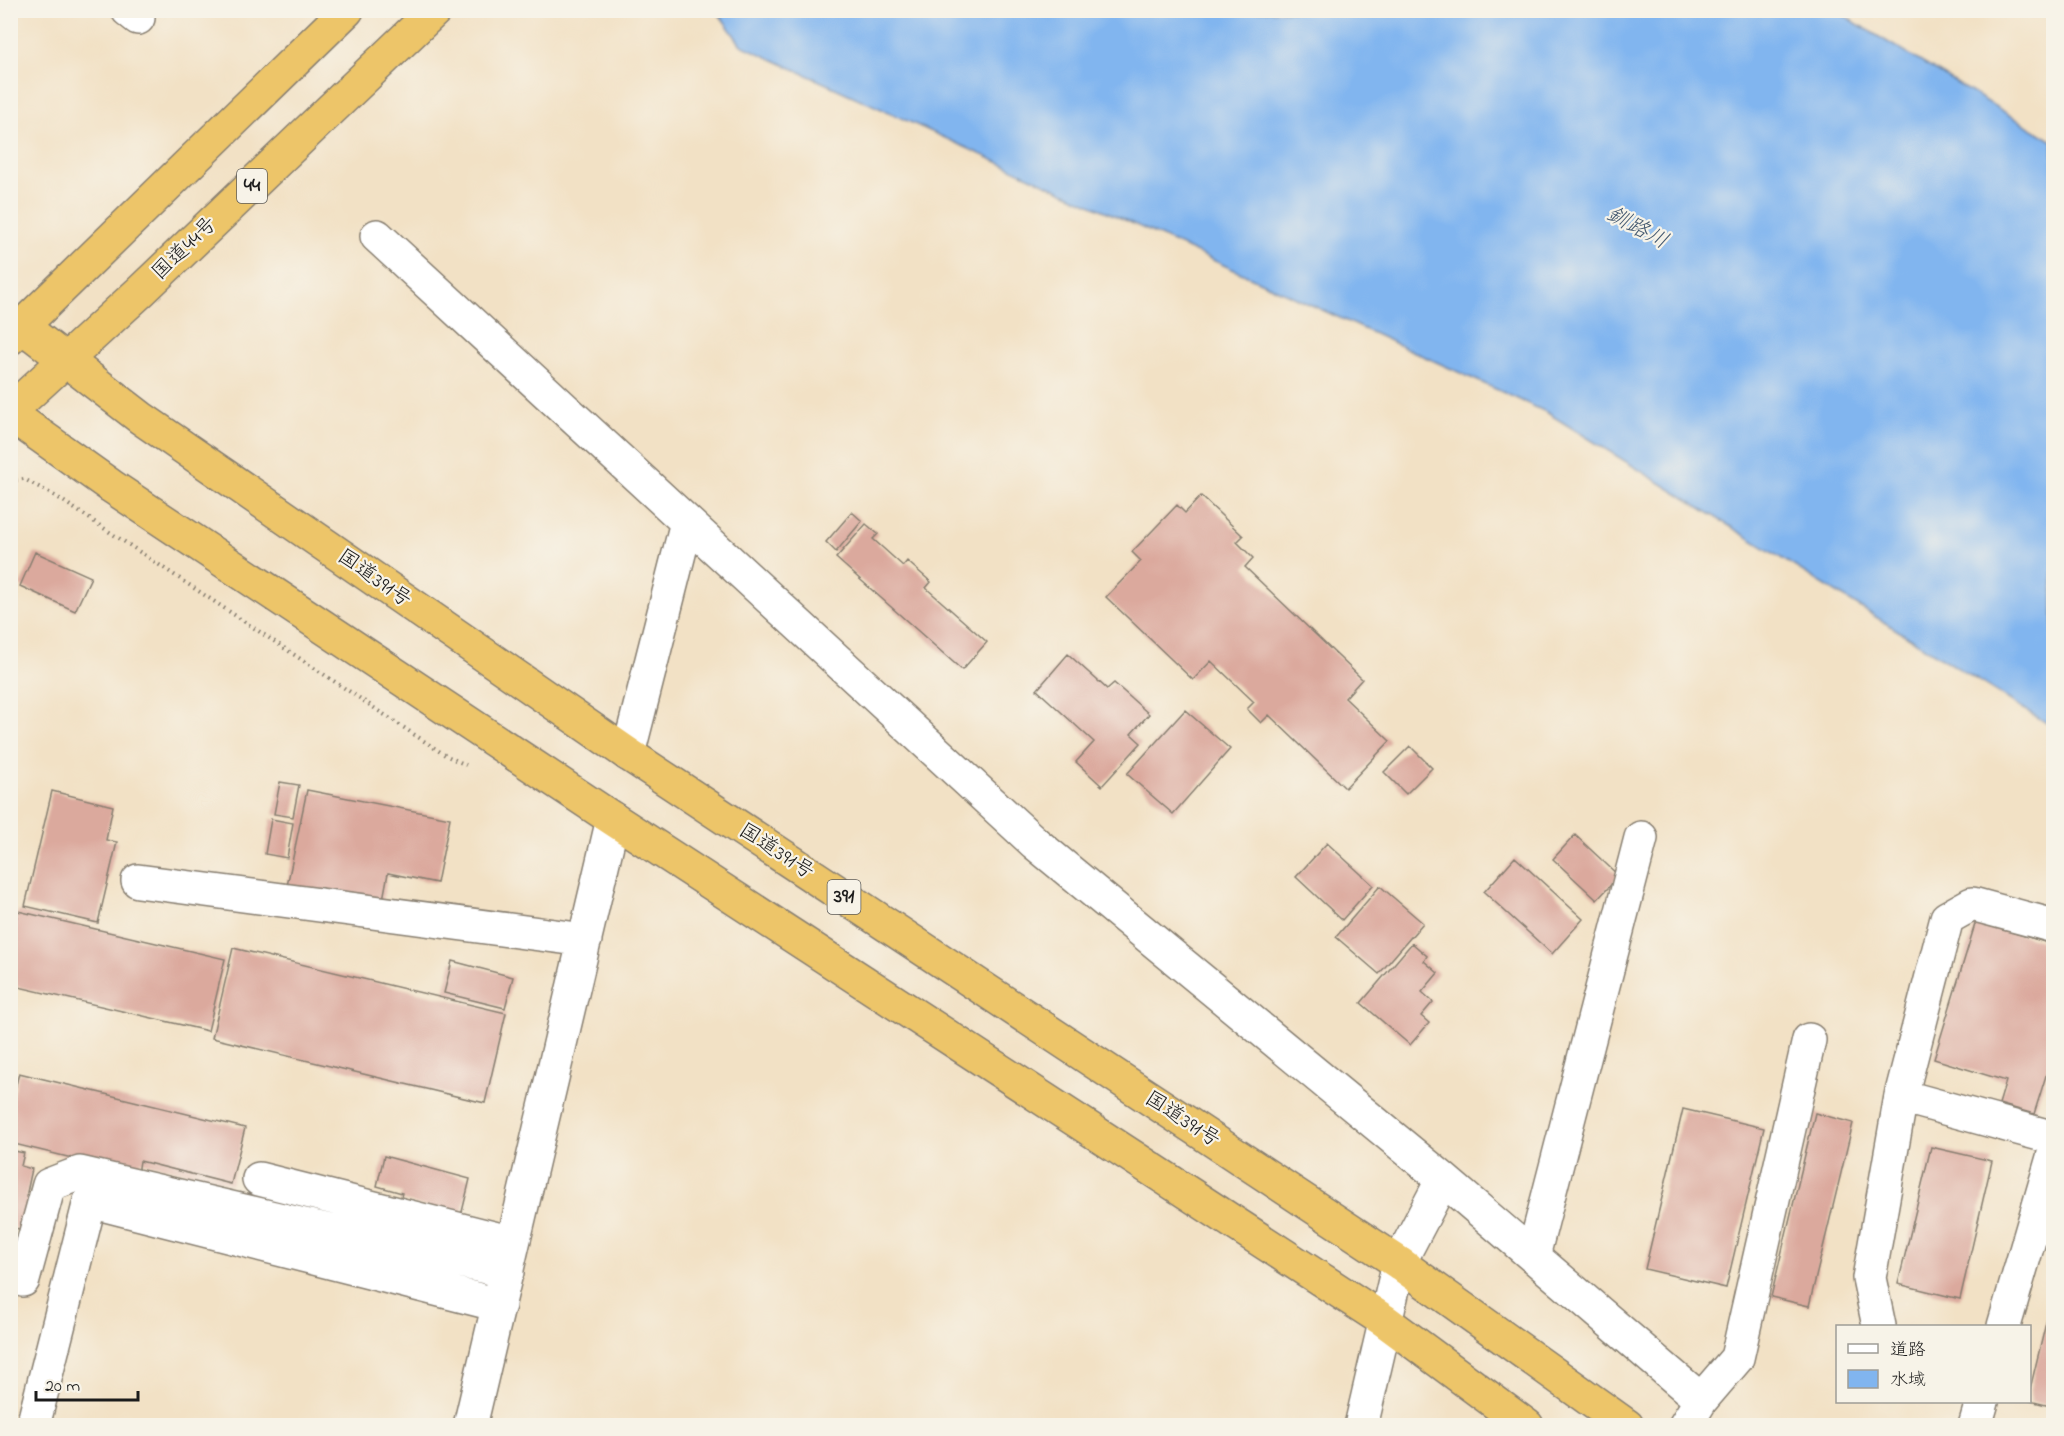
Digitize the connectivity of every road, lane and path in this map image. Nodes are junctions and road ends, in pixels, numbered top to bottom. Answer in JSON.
{"nodes":[{"id":1,"x":347,"y":10,"type":"edge"},
{"id":2,"x":435,"y":10,"type":"edge"},
{"id":3,"x":377,"y":236,"type":"dead end"},
{"id":4,"x":15,"y":328,"type":"edge"},
{"id":5,"x":67,"y":360,"type":"junction"},
{"id":6,"x":10,"y":412,"type":"edge"},
{"id":7,"x":10,"y":481,"type":"edge"},
{"id":8,"x":687,"y":522,"type":"junction"},
{"id":9,"x":628,"y":754,"type":"junction"},
{"id":10,"x":475,"y":770,"type":"dead end"},
{"id":11,"x":613,"y":819,"type":"junction"},
{"id":12,"x":1641,"y":838,"type":"dead end"},
{"id":13,"x":138,"y":880,"type":"dead end"},
{"id":14,"x":2054,"y":926,"type":"edge"},
{"id":15,"x":585,"y":940,"type":"junction"},
{"id":16,"x":1809,"y":1040,"type":"dead end"},
{"id":17,"x":1901,"y":1096,"type":"junction"},
{"id":18,"x":2054,"y":1138,"type":"edge"},
{"id":19,"x":2054,"y":1154,"type":"edge"},
{"id":20,"x":259,"y":1179,"type":"dead end"},
{"id":21,"x":1443,"y":1179,"type":"junction"},
{"id":22,"x":1533,"y":1256,"type":"junction"},
{"id":23,"x":510,"y":1257,"type":"junction"},
{"id":24,"x":1399,"y":1263,"type":"junction"},
{"id":25,"x":23,"y":1280,"type":"dead end"},
{"id":26,"x":499,"y":1305,"type":"junction"},
{"id":27,"x":1385,"y":1321,"type":"junction"},
{"id":28,"x":1879,"y":1325,"type":"edge"},
{"id":29,"x":2004,"y":1325,"type":"edge"},
{"id":30,"x":1981,"y":1403,"type":"edge"},
{"id":31,"x":1693,"y":1413,"type":"edge"},
{"id":32,"x":33,"y":1425,"type":"edge"},
{"id":33,"x":470,"y":1425,"type":"edge"},
{"id":34,"x":1361,"y":1425,"type":"edge"},
{"id":35,"x":1527,"y":1425,"type":"edge"},
{"id":36,"x":1627,"y":1425,"type":"edge"},
{"id":37,"x":1975,"y":1425,"type":"edge"}],
"edges":[{"from":1,"to":4,"type":"highway"},
{"from":2,"to":5,"type":"highway","name":"国道44号","number":"44"},
{"from":3,"to":8,"type":"street"},
{"from":4,"to":5,"type":"highway","name":"国道391号","number":"391"},
{"from":5,"to":6,"type":"highway","name":"国道44号","number":"44"},
{"from":5,"to":9,"type":"highway","name":"国道391号","number":"391"},
{"from":6,"to":11,"type":"highway"},
{"from":7,"to":10,"type":"path"},
{"from":8,"to":9,"type":"street"},
{"from":8,"to":21,"type":"street"},
{"from":9,"to":24,"type":"highway","name":"国道391号","number":"391"},
{"from":11,"to":15,"type":"street"},
{"from":11,"to":27,"type":"highway"},
{"from":12,"to":22,"type":"street"},
{"from":13,"to":15,"type":"street"},
{"from":14,"to":17,"type":"street"},
{"from":15,"to":23,"type":"street"},
{"from":16,"to":31,"type":"street"},
{"from":17,"to":18,"type":"street"},
{"from":17,"to":28,"type":"street"},
{"from":19,"to":29,"type":"street"},
{"from":20,"to":23,"type":"street"},
{"from":21,"to":22,"type":"street"},
{"from":21,"to":24,"type":"street"},
{"from":22,"to":31,"type":"street"},
{"from":23,"to":25,"type":"street"},
{"from":23,"to":26,"type":"street"},
{"from":24,"to":27,"type":"street"},
{"from":24,"to":36,"type":"highway","name":"国道391号","number":"391"},
{"from":26,"to":32,"type":"street"},
{"from":26,"to":33,"type":"street"},
{"from":27,"to":34,"type":"street"},
{"from":27,"to":35,"type":"highway"},
{"from":30,"to":37,"type":"street"}]}
